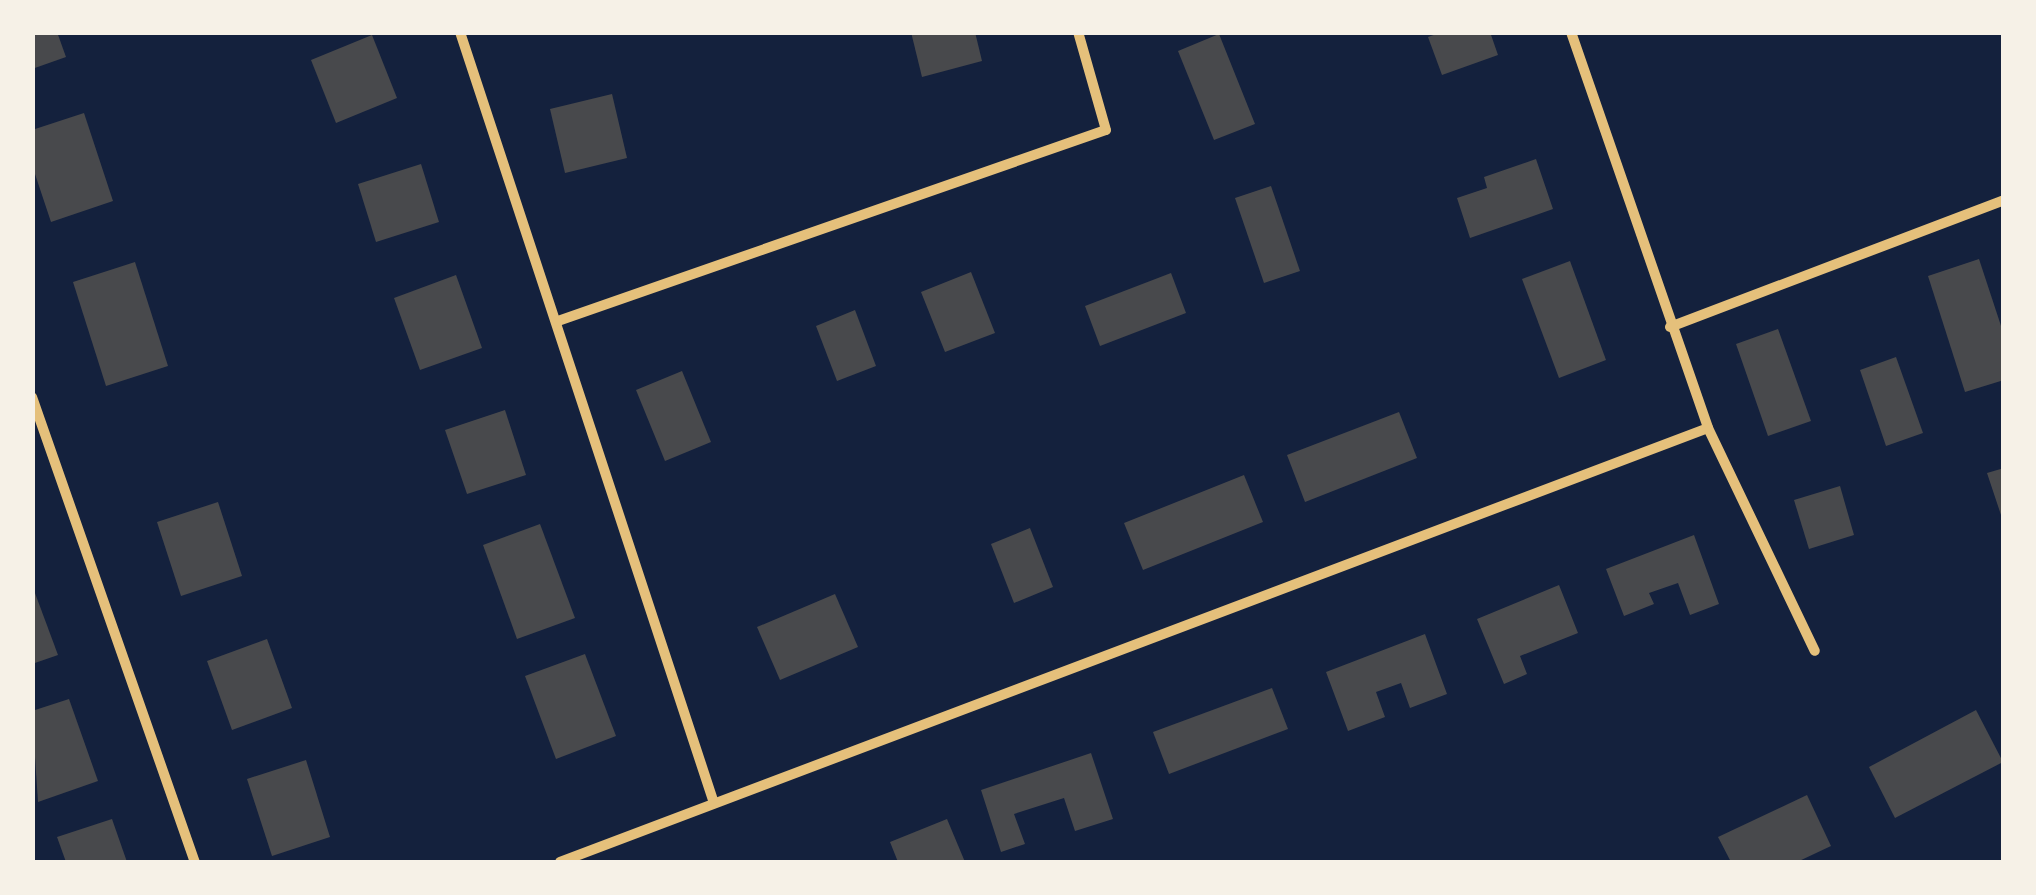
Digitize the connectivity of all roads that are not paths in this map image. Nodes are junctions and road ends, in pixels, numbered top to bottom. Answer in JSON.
{"nodes":[{"id":1,"x":460,"y":32,"type":"edge"},
{"id":2,"x":1078,"y":32,"type":"edge"},
{"id":3,"x":1571,"y":32,"type":"edge"},
{"id":4,"x":2004,"y":200,"type":"edge"},
{"id":5,"x":558,"y":321,"type":"junction"},
{"id":6,"x":1670,"y":327,"type":"junction"},
{"id":7,"x":32,"y":397,"type":"edge"},
{"id":8,"x":1708,"y":428,"type":"junction"},
{"id":9,"x":1815,"y":652,"type":"dead end"},
{"id":10,"x":714,"y":804,"type":"junction"},
{"id":11,"x":195,"y":862,"type":"edge"},
{"id":12,"x":560,"y":862,"type":"edge"}],
"edges":[{"from":1,"to":5,"type":"street"},
{"from":2,"to":5,"type":"street"},
{"from":3,"to":6,"type":"street"},
{"from":4,"to":6,"type":"street"},
{"from":5,"to":10,"type":"street"},
{"from":6,"to":8,"type":"street"},
{"from":7,"to":11,"type":"street"},
{"from":8,"to":9,"type":"street"},
{"from":8,"to":10,"type":"street"},
{"from":10,"to":12,"type":"street"}]}
